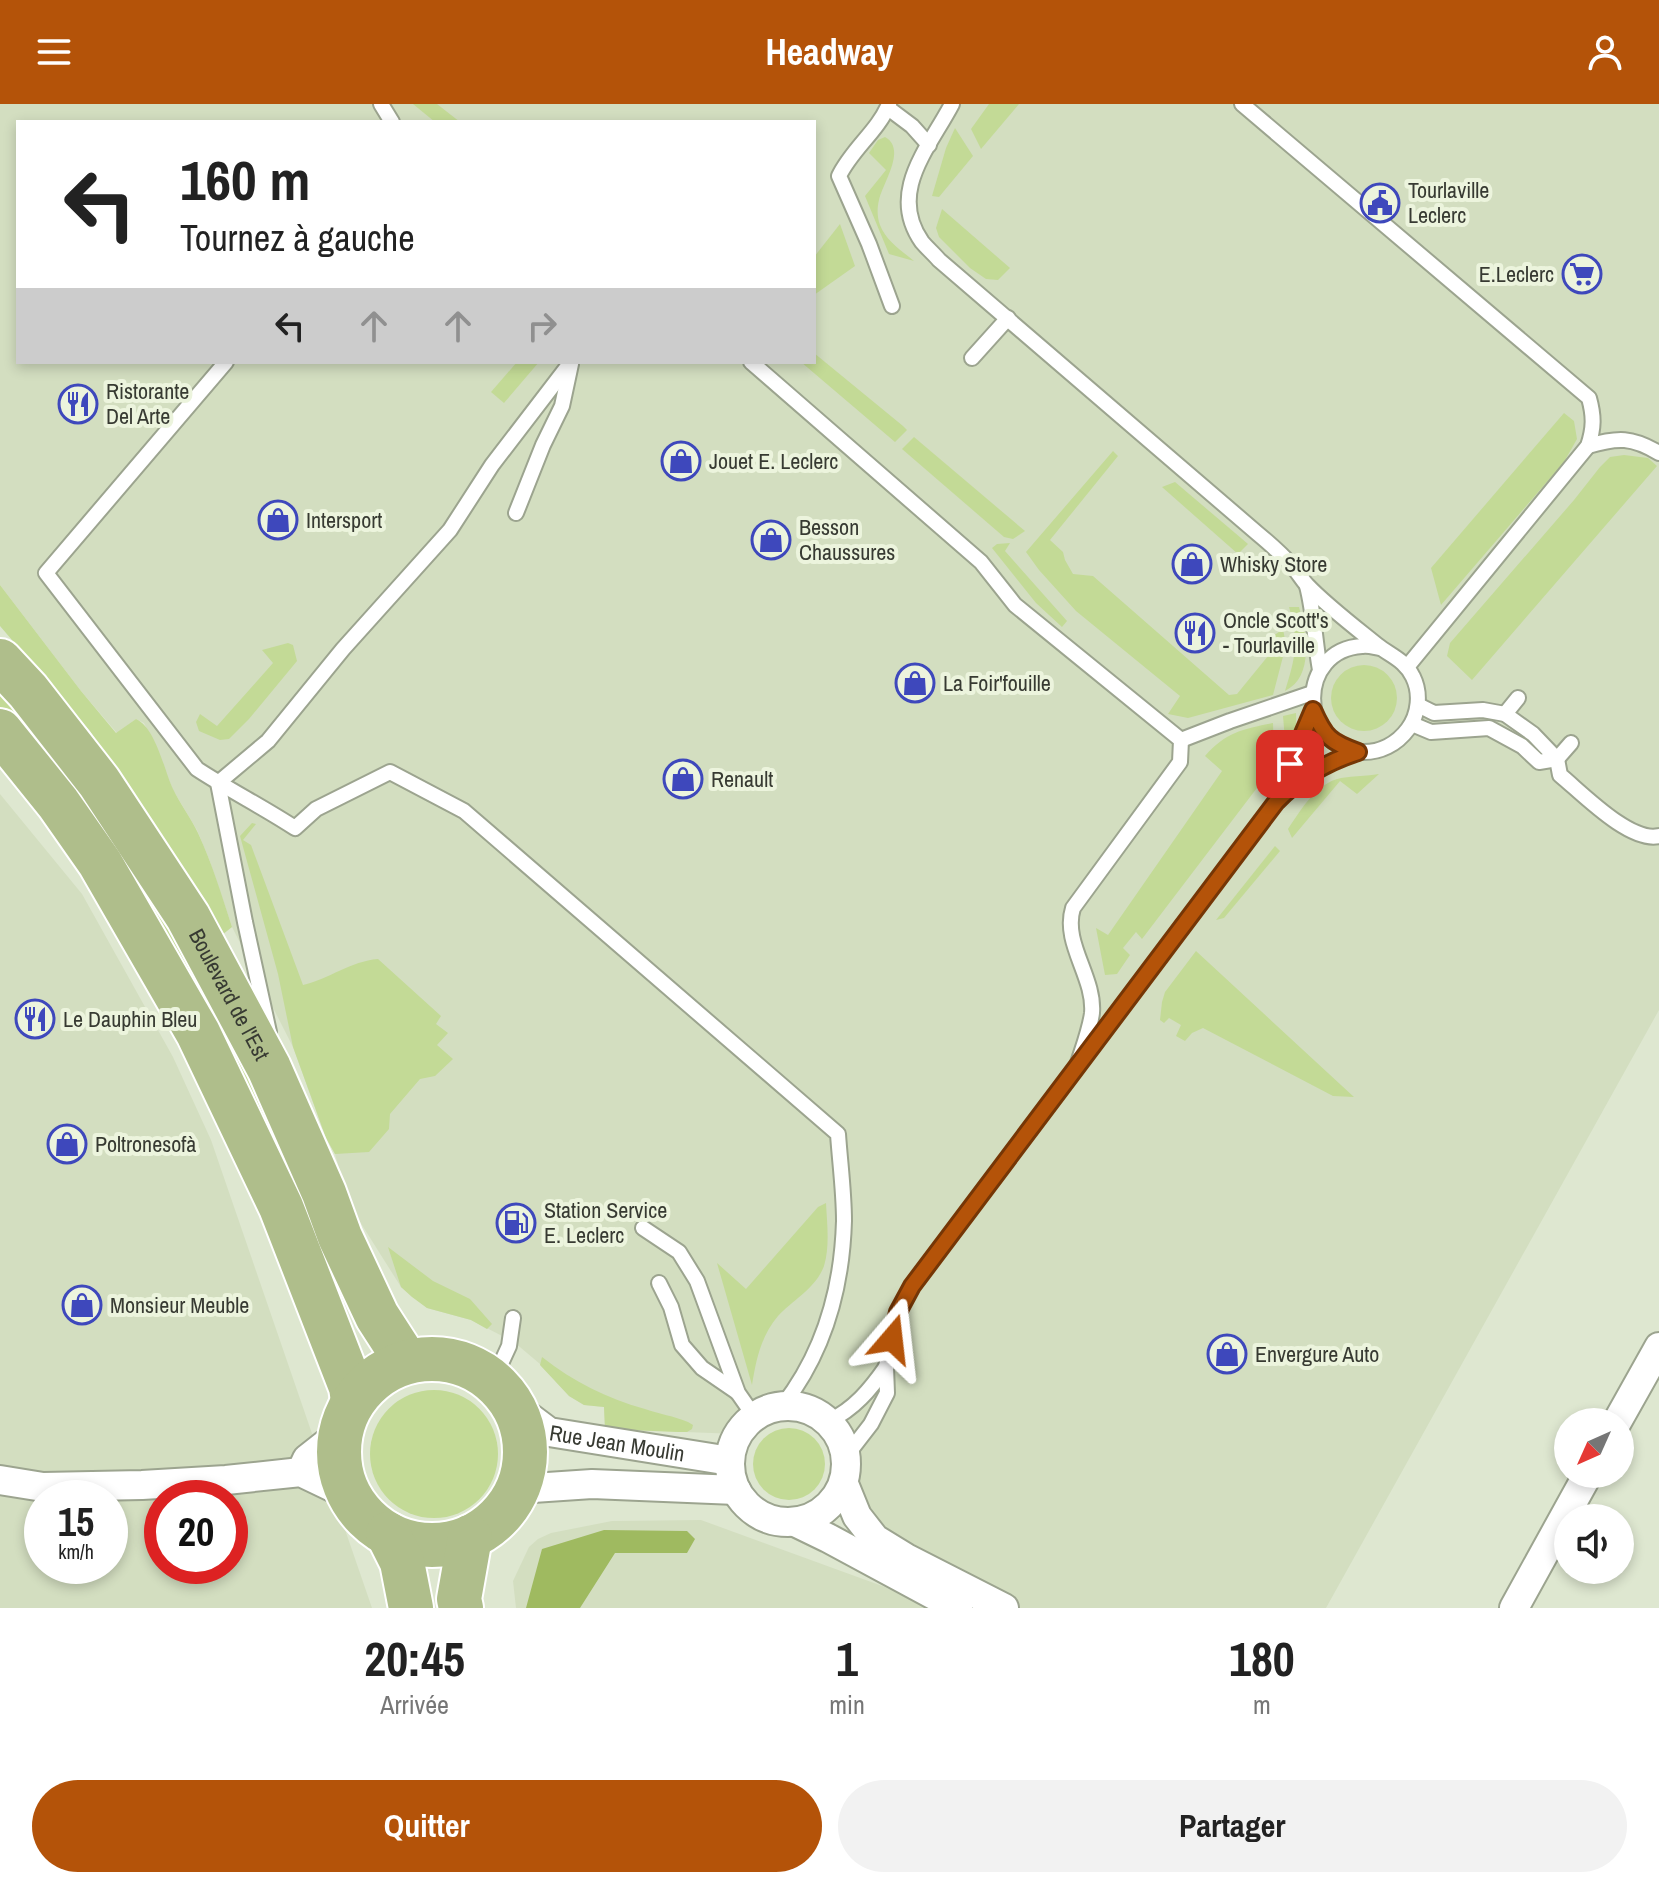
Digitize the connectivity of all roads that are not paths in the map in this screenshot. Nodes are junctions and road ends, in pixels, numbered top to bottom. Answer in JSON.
{"nodes":[{"id":1,"x":952,"y":104,"type":"edge"},
{"id":2,"x":1242,"y":104,"type":"edge"},
{"id":3,"x":889,"y":106,"type":"edge"},
{"id":4,"x":929,"y":145,"type":"junction"},
{"id":5,"x":892,"y":306,"type":"dead end"},
{"id":6,"x":1008,"y":318,"type":"junction"},
{"id":7,"x":972,"y":358,"type":"dead end"},
{"id":8,"x":224,"y":364,"type":"edge"},
{"id":9,"x":570,"y":364,"type":"edge"},
{"id":10,"x":572,"y":364,"type":"edge"},
{"id":11,"x":753,"y":364,"type":"edge"},
{"id":12,"x":1588,"y":446,"type":"junction"},
{"id":13,"x":1659,"y":453,"type":"edge"},
{"id":14,"x":516,"y":513,"type":"dead end"},
{"id":15,"x":1307,"y":585,"type":"junction"},
{"id":16,"x":1380,"y":648,"type":"junction"},
{"id":17,"x":0,"y":661,"type":"edge"},
{"id":18,"x":1407,"y":667,"type":"junction"},
{"id":19,"x":1320,"y":670,"type":"junction"},
{"id":20,"x":1312,"y":693,"type":"junction"},
{"id":21,"x":1518,"y":698,"type":"dead end"},
{"id":22,"x":1418,"y":705,"type":"junction"},
{"id":23,"x":1313,"y":710,"type":"junction"},
{"id":24,"x":1505,"y":714,"type":"junction"},
{"id":25,"x":1412,"y":724,"type":"junction"},
{"id":26,"x":0,"y":731,"type":"edge"},
{"id":27,"x":1181,"y":740,"type":"junction"},
{"id":28,"x":1571,"y":743,"type":"dead end"},
{"id":29,"x":1358,"y":752,"type":"junction"},
{"id":30,"x":1557,"y":759,"type":"junction"},
{"id":31,"x":218,"y":783,"type":"junction"},
{"id":32,"x":1276,"y":802,"type":"junction"},
{"id":33,"x":1659,"y":836,"type":"edge"},
{"id":34,"x":1078,"y":1063,"type":"junction"},
{"id":35,"x":269,"y":1068,"type":"junction"},
{"id":36,"x":643,"y":1228,"type":"dead end"},
{"id":37,"x":659,"y":1283,"type":"dead end"},
{"id":38,"x":513,"y":1318,"type":"dead end"},
{"id":39,"x":1659,"y":1347,"type":"edge"},
{"id":40,"x":406,"y":1361,"type":"junction"},
{"id":41,"x":886,"y":1367,"type":"junction"},
{"id":42,"x":503,"y":1393,"type":"junction"},
{"id":43,"x":738,"y":1393,"type":"junction"},
{"id":44,"x":783,"y":1405,"type":"junction"},
{"id":45,"x":1625,"y":1408,"type":"edge"},
{"id":46,"x":754,"y":1416,"type":"junction"},
{"id":47,"x":346,"y":1417,"type":"junction"},
{"id":48,"x":829,"y":1421,"type":"junction"},
{"id":49,"x":847,"y":1455,"type":"junction"},
{"id":50,"x":730,"y":1461,"type":"junction"},
{"id":51,"x":301,"y":1472,"type":"junction"},
{"id":52,"x":0,"y":1480,"type":"edge"},
{"id":53,"x":844,"y":1484,"type":"junction"},
{"id":54,"x":1580,"y":1488,"type":"edge"},
{"id":55,"x":518,"y":1489,"type":"junction"},
{"id":56,"x":736,"y":1490,"type":"junction"},
{"id":57,"x":349,"y":1495,"type":"junction"},
{"id":58,"x":795,"y":1522,"type":"junction"},
{"id":59,"x":388,"y":1534,"type":"junction"},
{"id":60,"x":470,"y":1537,"type":"junction"},
{"id":61,"x":411,"y":1608,"type":"edge"},
{"id":62,"x":461,"y":1608,"type":"edge"},
{"id":63,"x":958,"y":1608,"type":"edge"},
{"id":64,"x":1004,"y":1608,"type":"edge"},
{"id":65,"x":1514,"y":1608,"type":"edge"}],
"edges":[{"from":1,"to":4,"type":"lane"},
{"from":2,"to":12,"type":"lane"},
{"from":3,"to":4,"type":"lane"},
{"from":3,"to":5,"type":"lane"},
{"from":4,"to":6,"type":"lane"},
{"from":6,"to":7,"type":"lane"},
{"from":6,"to":15,"type":"lane"},
{"from":8,"to":31,"type":"lane"},
{"from":9,"to":31,"type":"lane"},
{"from":10,"to":14,"type":"lane"},
{"from":11,"to":27,"type":"lane"},
{"from":12,"to":13,"type":"lane"},
{"from":12,"to":18,"type":"lane"},
{"from":15,"to":16,"type":"lane"},
{"from":15,"to":19,"type":"lane"},
{"from":16,"to":18,"type":"lane"},
{"from":16,"to":19,"type":"lane"},
{"from":17,"to":35,"type":"main road","name":"Boulevard de l'Est"},
{"from":18,"to":22,"type":"lane"},
{"from":19,"to":20,"type":"lane"},
{"from":20,"to":23,"type":"lane"},
{"from":20,"to":27,"type":"lane"},
{"from":21,"to":24,"type":"lane"},
{"from":22,"to":24,"type":"lane"},
{"from":22,"to":25,"type":"lane"},
{"from":23,"to":29,"type":"lane"},
{"from":23,"to":32,"type":"lane"},
{"from":24,"to":30,"type":"lane"},
{"from":25,"to":29,"type":"lane"},
{"from":25,"to":30,"type":"lane"},
{"from":26,"to":47,"type":"main road","name":"Boulevard de l'Est"},
{"from":27,"to":34,"type":"lane"},
{"from":28,"to":30,"type":"lane"},
{"from":29,"to":32,"type":"lane"},
{"from":30,"to":33,"type":"lane"},
{"from":31,"to":35,"type":"lane"},
{"from":31,"to":44,"type":"lane"},
{"from":32,"to":34,"type":"lane"},
{"from":34,"to":41,"type":"lane"},
{"from":35,"to":40,"type":"main road","name":"Boulevard de l'Est"},
{"from":36,"to":43,"type":"lane"},
{"from":37,"to":43,"type":"lane"},
{"from":38,"to":42,"type":"lane"},
{"from":39,"to":45,"type":"street"},
{"from":40,"to":42,"type":"main road"},
{"from":40,"to":47,"type":"main road"},
{"from":41,"to":48,"type":"lane"},
{"from":41,"to":49,"type":"lane"},
{"from":42,"to":50,"type":"street","name":"Rue Jean Moulin"},
{"from":42,"to":55,"type":"main road"},
{"from":43,"to":46,"type":"lane"},
{"from":44,"to":46,"type":"street"},
{"from":44,"to":48,"type":"street"},
{"from":46,"to":50,"type":"street"},
{"from":47,"to":51,"type":"street"},
{"from":47,"to":57,"type":"main road"},
{"from":48,"to":49,"type":"street"},
{"from":49,"to":53,"type":"street"},
{"from":50,"to":56,"type":"street"},
{"from":51,"to":52,"type":"street"},
{"from":51,"to":57,"type":"street"},
{"from":53,"to":58,"type":"street"},
{"from":53,"to":64,"type":"street"},
{"from":54,"to":65,"type":"street"},
{"from":55,"to":56,"type":"street","name":"Rue Jean Moulin"},
{"from":55,"to":60,"type":"main road"},
{"from":56,"to":58,"type":"street"},
{"from":57,"to":59,"type":"main road"},
{"from":58,"to":63,"type":"street"},
{"from":59,"to":60,"type":"main road"},
{"from":59,"to":61,"type":"main road"},
{"from":60,"to":62,"type":"main road"}]}
